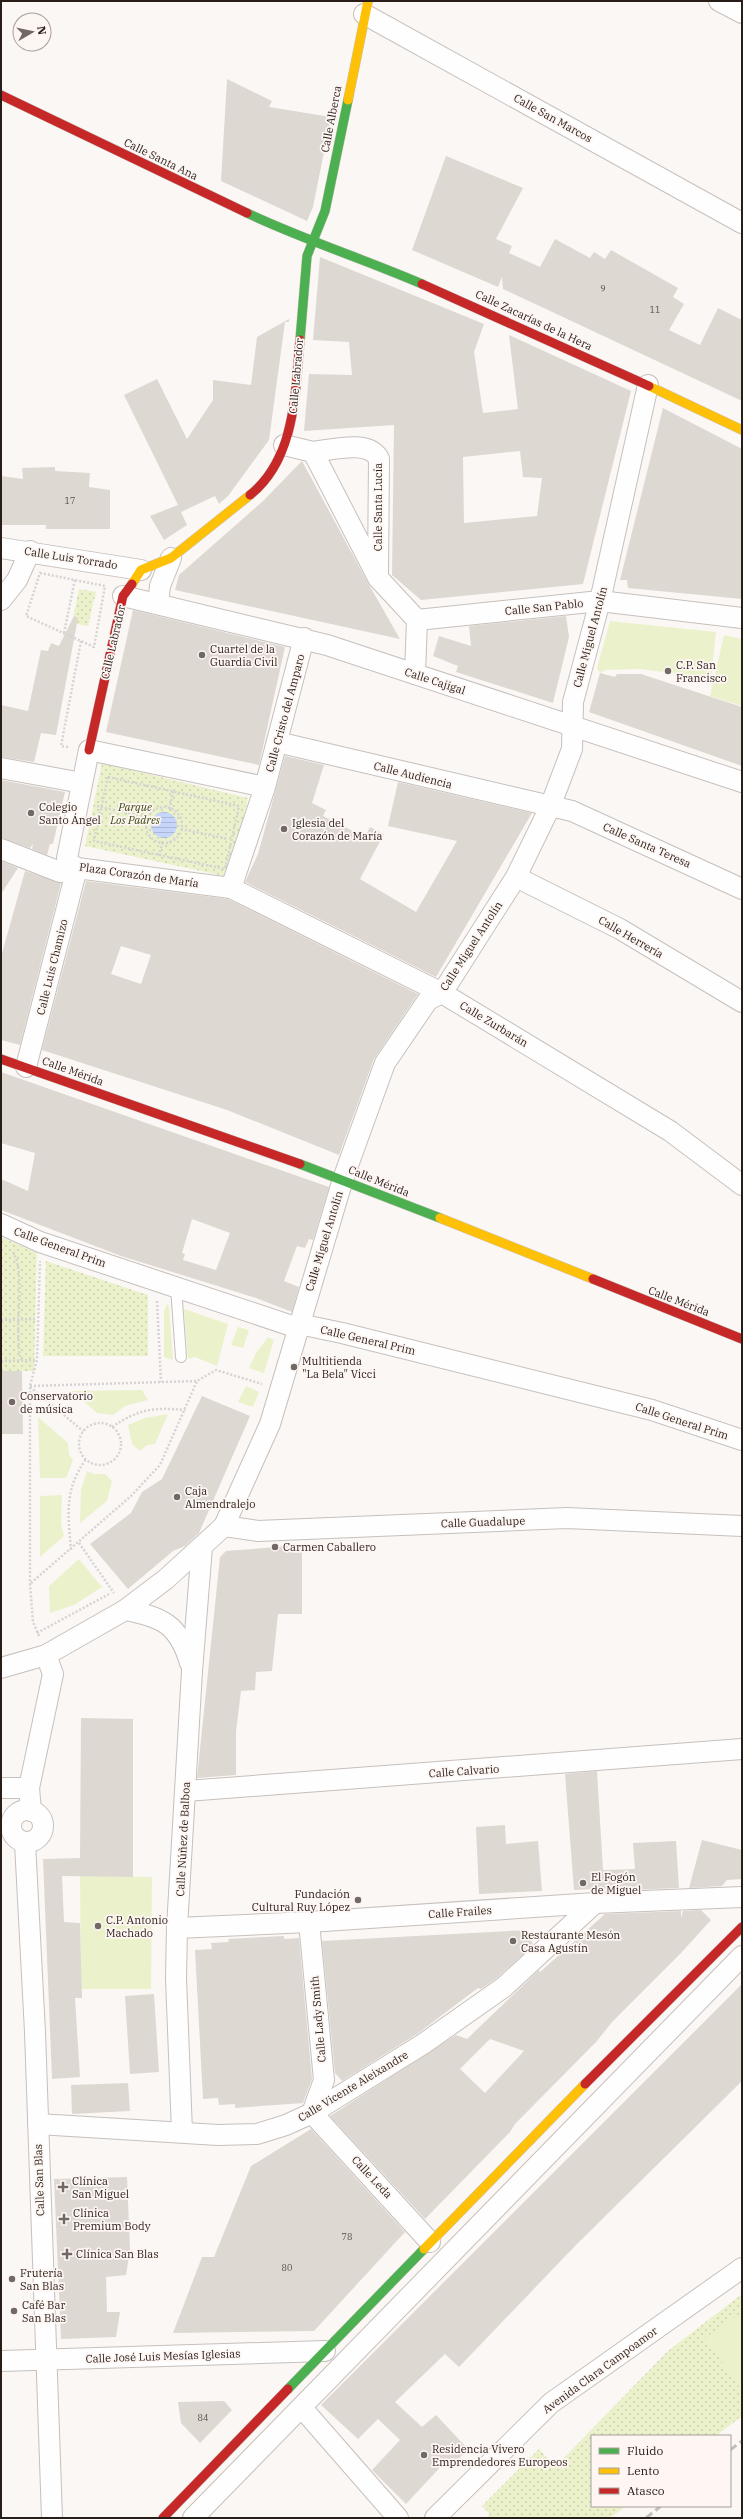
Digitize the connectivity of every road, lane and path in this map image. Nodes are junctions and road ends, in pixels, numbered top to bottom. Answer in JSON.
{"nodes":[{"id":1,"x":719,"y":1,"type":"edge"},
{"id":2,"x":366,"y":7,"type":"edge"},
{"id":3,"x":742,"y":13,"type":"edge"},
{"id":4,"x":1,"y":95,"type":"edge"},
{"id":5,"x":742,"y":223,"type":"edge"},
{"id":6,"x":312,"y":240,"type":"junction"},
{"id":7,"x":648,"y":385,"type":"junction"},
{"id":8,"x":742,"y":430,"type":"edge"},
{"id":9,"x":284,"y":445,"type":"junction"},
{"id":10,"x":314,"y":452,"type":"junction"},
{"id":11,"x":1,"y":548,"type":"edge"},
{"id":12,"x":30,"y":550,"type":"junction"},
{"id":13,"x":171,"y":558,"type":"junction"},
{"id":14,"x":141,"y":570,"type":"junction"},
{"id":15,"x":378,"y":578,"type":"junction"},
{"id":16,"x":75,"y":579,"type":"junction"},
{"id":17,"x":124,"y":596,"type":"junction"},
{"id":18,"x":1,"y":600,"type":"edge"},
{"id":19,"x":600,"y":601,"type":"junction"},
{"id":20,"x":158,"y":604,"type":"junction"},
{"id":21,"x":742,"y":618,"type":"edge"},
{"id":22,"x":417,"y":620,"type":"junction"},
{"id":23,"x":64,"y":633,"type":"junction"},
{"id":24,"x":304,"y":638,"type":"junction"},
{"id":25,"x":81,"y":641,"type":"junction"},
{"id":26,"x":94,"y":647,"type":"junction"},
{"id":27,"x":92,"y":654,"type":"dead end"},
{"id":28,"x":415,"y":674,"type":"junction"},
{"id":29,"x":573,"y":726,"type":"junction"},
{"id":30,"x":277,"y":742,"type":"junction"},
{"id":31,"x":80,"y":749,"type":"junction"},
{"id":32,"x":1,"y":768,"type":"edge"},
{"id":33,"x":742,"y":782,"type":"edge"},
{"id":34,"x":265,"y":787,"type":"junction"},
{"id":35,"x":80,"y":790,"type":"junction"},
{"id":36,"x":550,"y":806,"type":"junction"},
{"id":37,"x":102,"y":808,"type":"junction"},
{"id":38,"x":148,"y":818,"type":"junction"},
{"id":39,"x":181,"y":829,"type":"junction"},
{"id":40,"x":238,"y":842,"type":"junction"},
{"id":41,"x":1,"y":849,"type":"edge"},
{"id":42,"x":77,"y":868,"type":"junction"},
{"id":43,"x":516,"y":877,"type":"junction"},
{"id":44,"x":231,"y":888,"type":"junction"},
{"id":45,"x":742,"y":889,"type":"edge"},
{"id":46,"x":442,"y":992,"type":"junction"},
{"id":47,"x":742,"y":1002,"type":"edge"},
{"id":48,"x":1,"y":1059,"type":"edge"},
{"id":49,"x":26,"y":1067,"type":"junction"},
{"id":50,"x":342,"y":1179,"type":"junction"},
{"id":51,"x":742,"y":1185,"type":"edge"},
{"id":52,"x":1,"y":1224,"type":"edge"},
{"id":53,"x":40,"y":1242,"type":"junction"},
{"id":54,"x":12,"y":1250,"type":"dead end"},
{"id":55,"x":156,"y":1281,"type":"junction"},
{"id":56,"x":176,"y":1287,"type":"junction"},
{"id":57,"x":1,"y":1320,"type":"edge"},
{"id":58,"x":37,"y":1320,"type":"junction"},
{"id":59,"x":298,"y":1328,"type":"junction"},
{"id":60,"x":742,"y":1339,"type":"edge"},
{"id":61,"x":181,"y":1357,"type":"dead end"},
{"id":62,"x":21,"y":1360,"type":"junction"},
{"id":63,"x":37,"y":1360,"type":"junction"},
{"id":64,"x":1,"y":1361,"type":"edge"},
{"id":65,"x":197,"y":1381,"type":"junction"},
{"id":66,"x":161,"y":1382,"type":"junction"},
{"id":67,"x":30,"y":1386,"type":"junction"},
{"id":68,"x":279,"y":1390,"type":"junction"},
{"id":69,"x":185,"y":1410,"type":"junction"},
{"id":70,"x":112,"y":1427,"type":"junction"},
{"id":71,"x":84,"y":1431,"type":"junction"},
{"id":72,"x":742,"y":1440,"type":"edge"},
{"id":73,"x":86,"y":1459,"type":"junction"},
{"id":74,"x":224,"y":1526,"type":"junction"},
{"id":75,"x":742,"y":1526,"type":"edge"},
{"id":76,"x":79,"y":1543,"type":"junction"},
{"id":77,"x":202,"y":1547,"type":"junction"},
{"id":78,"x":71,"y":1550,"type":"junction"},
{"id":79,"x":30,"y":1584,"type":"junction"},
{"id":80,"x":113,"y":1592,"type":"junction"},
{"id":81,"x":125,"y":1610,"type":"junction"},
{"id":82,"x":37,"y":1633,"type":"junction"},
{"id":83,"x":46,"y":1656,"type":"junction"},
{"id":84,"x":1,"y":1668,"type":"edge"},
{"id":85,"x":192,"y":1671,"type":"junction"},
{"id":86,"x":742,"y":1749,"type":"edge"},
{"id":87,"x":1,"y":1788,"type":"edge"},
{"id":88,"x":29,"y":1788,"type":"junction"},
{"id":89,"x":186,"y":1791,"type":"junction"},
{"id":90,"x":742,"y":1897,"type":"edge"},
{"id":91,"x":595,"y":1903,"type":"junction"},
{"id":92,"x":309,"y":1922,"type":"junction"},
{"id":93,"x":742,"y":1927,"type":"edge"},
{"id":94,"x":177,"y":1928,"type":"junction"},
{"id":95,"x":742,"y":1956,"type":"edge"},
{"id":96,"x":312,"y":2113,"type":"junction"},
{"id":97,"x":38,"y":2124,"type":"junction"},
{"id":98,"x":182,"y":2132,"type":"junction"},
{"id":99,"x":430,"y":2242,"type":"junction"},
{"id":100,"x":742,"y":2268,"type":"edge"},
{"id":101,"x":325,"y":2352,"type":"junction"},
{"id":102,"x":45,"y":2360,"type":"junction"},
{"id":103,"x":1,"y":2361,"type":"edge"},
{"id":104,"x":302,"y":2408,"type":"junction"},
{"id":105,"x":52,"y":2518,"type":"edge"},
{"id":106,"x":163,"y":2518,"type":"edge"},
{"id":107,"x":193,"y":2518,"type":"edge"},
{"id":108,"x":398,"y":2518,"type":"edge"},
{"id":109,"x":435,"y":2518,"type":"edge"}],
"edges":[{"from":1,"to":3,"type":"street"},
{"from":2,"to":5,"type":"street","name":"Calle San Marcos"},
{"from":2,"to":6,"type":"street","name":"Calle Alberca"},
{"from":4,"to":6,"type":"street","name":"Calle Santa Ana"},
{"from":6,"to":7,"type":"street","name":"Calle Zacarías de la Hera"},
{"from":6,"to":9,"type":"street","name":"Calle Labrador"},
{"from":7,"to":8,"type":"street","name":"Calle Zacarías de la Hera"},
{"from":7,"to":19,"type":"street","name":"Calle Miguel Antolín"},
{"from":9,"to":10,"type":"street","name":"Calle Santa Lucía"},
{"from":9,"to":13,"type":"street","name":"Calle Labrador"},
{"from":10,"to":15,"type":"street","name":"Calle Santa Lucía"},
{"from":10,"to":15,"type":"street","name":"Calle Santa Lucía"},
{"from":11,"to":12,"type":"street","name":"Calle Luis Torrado"},
{"from":12,"to":14,"type":"street","name":"Calle Luis Torrado"},
{"from":12,"to":18,"type":"street"},
{"from":13,"to":14,"type":"street","name":"Calle Labrador"},
{"from":13,"to":20,"type":"street","name":"Calle Labrador"},
{"from":14,"to":17,"type":"street","name":"Calle Labrador"},
{"from":15,"to":22,"type":"street","name":"Calle Santa Lucía"},
{"from":16,"to":23,"type":"path"},
{"from":16,"to":23,"type":"path"},
{"from":16,"to":26,"type":"path"},
{"from":17,"to":20,"type":"street","name":"Calle Cajigal"},
{"from":17,"to":31,"type":"street","name":"Calle Labrador"},
{"from":19,"to":21,"type":"street","name":"Calle San Pablo"},
{"from":19,"to":22,"type":"street","name":"Calle San Pablo"},
{"from":19,"to":29,"type":"street","name":"Calle Miguel Antolín"},
{"from":20,"to":24,"type":"street","name":"Calle Cajigal"},
{"from":22,"to":28,"type":"street"},
{"from":23,"to":25,"type":"path"},
{"from":24,"to":28,"type":"street","name":"Calle Cajigal"},
{"from":24,"to":30,"type":"street","name":"Calle Cristo del Amparo"},
{"from":25,"to":26,"type":"path"},
{"from":25,"to":31,"type":"path"},
{"from":26,"to":27,"type":"path"},
{"from":28,"to":29,"type":"street","name":"Calle Cajigal"},
{"from":29,"to":33,"type":"street","name":"Calle Cajigal"},
{"from":29,"to":36,"type":"street","name":"Calle Miguel Antolín"},
{"from":30,"to":34,"type":"street","name":"Calle Cristo del Amparo"},
{"from":30,"to":36,"type":"street","name":"Calle Audiencia"},
{"from":31,"to":34,"type":"street"},
{"from":31,"to":35,"type":"street","name":"Plaza Corazón de María"},
{"from":32,"to":35,"type":"street"},
{"from":34,"to":40,"type":"street"},
{"from":35,"to":37,"type":"path"},
{"from":35,"to":42,"type":"street","name":"Plaza Corazón de María"},
{"from":36,"to":43,"type":"street","name":"Calle Miguel Antolín"},
{"from":36,"to":45,"type":"street","name":"Calle Santa Teresa"},
{"from":37,"to":38,"type":"path"},
{"from":37,"to":40,"type":"path"},
{"from":37,"to":40,"type":"path"},
{"from":38,"to":39,"type":"path"},
{"from":38,"to":39,"type":"path"},
{"from":39,"to":40,"type":"path"},
{"from":40,"to":44,"type":"street"},
{"from":41,"to":42,"type":"street"},
{"from":42,"to":44,"type":"street","name":"Plaza Corazón de María"},
{"from":42,"to":49,"type":"street","name":"Calle Luis Chamizo"},
{"from":43,"to":46,"type":"street","name":"Calle Miguel Antolín"},
{"from":43,"to":47,"type":"street","name":"Calle Herrería"},
{"from":44,"to":46,"type":"street","name":"Calle Zurbarán"},
{"from":46,"to":50,"type":"street","name":"Calle Miguel Antolín"},
{"from":46,"to":51,"type":"street","name":"Calle Zurbarán"},
{"from":48,"to":49,"type":"street","name":"Calle Mérida"},
{"from":49,"to":50,"type":"street","name":"Calle Mérida"},
{"from":50,"to":59,"type":"street","name":"Calle Miguel Antolín"},
{"from":50,"to":60,"type":"street","name":"Calle Mérida"},
{"from":52,"to":53,"type":"street","name":"Calle General Prim"},
{"from":53,"to":55,"type":"street","name":"Calle General Prim"},
{"from":53,"to":58,"type":"path"},
{"from":54,"to":62,"type":"path"},
{"from":55,"to":56,"type":"street","name":"Calle General Prim"},
{"from":55,"to":66,"type":"path"},
{"from":56,"to":59,"type":"street","name":"Calle General Prim"},
{"from":56,"to":61,"type":"lane"},
{"from":57,"to":58,"type":"path"},
{"from":58,"to":63,"type":"path"},
{"from":59,"to":68,"type":"street","name":"Calle Miguel Antolín"},
{"from":59,"to":72,"type":"street","name":"Calle General Prim"},
{"from":62,"to":63,"type":"path"},
{"from":62,"to":64,"type":"path"},
{"from":63,"to":67,"type":"path"},
{"from":65,"to":66,"type":"path"},
{"from":65,"to":68,"type":"path"},
{"from":65,"to":69,"type":"path"},
{"from":66,"to":67,"type":"path"},
{"from":67,"to":71,"type":"path"},
{"from":67,"to":79,"type":"path"},
{"from":68,"to":74,"type":"street","name":"Calle Miguel Antolín"},
{"from":69,"to":70,"type":"path"},
{"from":69,"to":76,"type":"path"},
{"from":70,"to":71,"type":"path"},
{"from":70,"to":73,"type":"path"},
{"from":71,"to":73,"type":"path"},
{"from":73,"to":78,"type":"path"},
{"from":74,"to":75,"type":"street","name":"Calle Guadalupe"},
{"from":74,"to":77,"type":"street","name":"Calle Miguel Antolín"},
{"from":76,"to":78,"type":"path"},
{"from":76,"to":80,"type":"path"},
{"from":77,"to":81,"type":"street","name":"Calle Miguel Antolín"},
{"from":77,"to":85,"type":"street","name":"Calle Núñez de Balboa"},
{"from":78,"to":79,"type":"path"},
{"from":79,"to":82,"type":"path"},
{"from":80,"to":81,"type":"path"},
{"from":80,"to":82,"type":"path"},
{"from":81,"to":83,"type":"street","name":"Calle Miguel Antolín"},
{"from":81,"to":85,"type":"street"},
{"from":82,"to":83,"type":"path"},
{"from":83,"to":84,"type":"street","name":"Calle Miguel Antolín"},
{"from":83,"to":88,"type":"street"},
{"from":85,"to":89,"type":"street","name":"Calle Núñez de Balboa"},
{"from":86,"to":89,"type":"street","name":"Calle Calvario"},
{"from":87,"to":88,"type":"street"},
{"from":88,"to":97,"type":"street","name":"Calle San Blas"},
{"from":89,"to":94,"type":"street","name":"Calle Núñez de Balboa"},
{"from":90,"to":91,"type":"street","name":"Calle Frailes"},
{"from":91,"to":92,"type":"street","name":"Calle Frailes"},
{"from":91,"to":96,"type":"street","name":"Calle Vicente Aleixandre"},
{"from":92,"to":94,"type":"street","name":"Calle Frailes"},
{"from":92,"to":96,"type":"street","name":"Calle Lady Smith"},
{"from":93,"to":99,"type":"street"},
{"from":94,"to":98,"type":"street","name":"Calle Núñez de Balboa"},
{"from":95,"to":104,"type":"street"},
{"from":96,"to":98,"type":"street","name":"Calle Vicente Aleixandre"},
{"from":96,"to":99,"type":"street","name":"Calle Leda"},
{"from":97,"to":98,"type":"street","name":"Calle Vicente Aleixandre"},
{"from":97,"to":102,"type":"street","name":"Calle San Blas"},
{"from":99,"to":101,"type":"street"},
{"from":100,"to":109,"type":"street","name":"Avenida Clara Campoamor"},
{"from":101,"to":102,"type":"street","name":"Calle José Luis Mesías Iglesias"},
{"from":101,"to":106,"type":"street"},
{"from":102,"to":103,"type":"street","name":"Calle José Luis Mesías Iglesias"},
{"from":102,"to":105,"type":"street","name":"Calle San Blas"},
{"from":104,"to":107,"type":"street"},
{"from":104,"to":108,"type":"street"}]}
